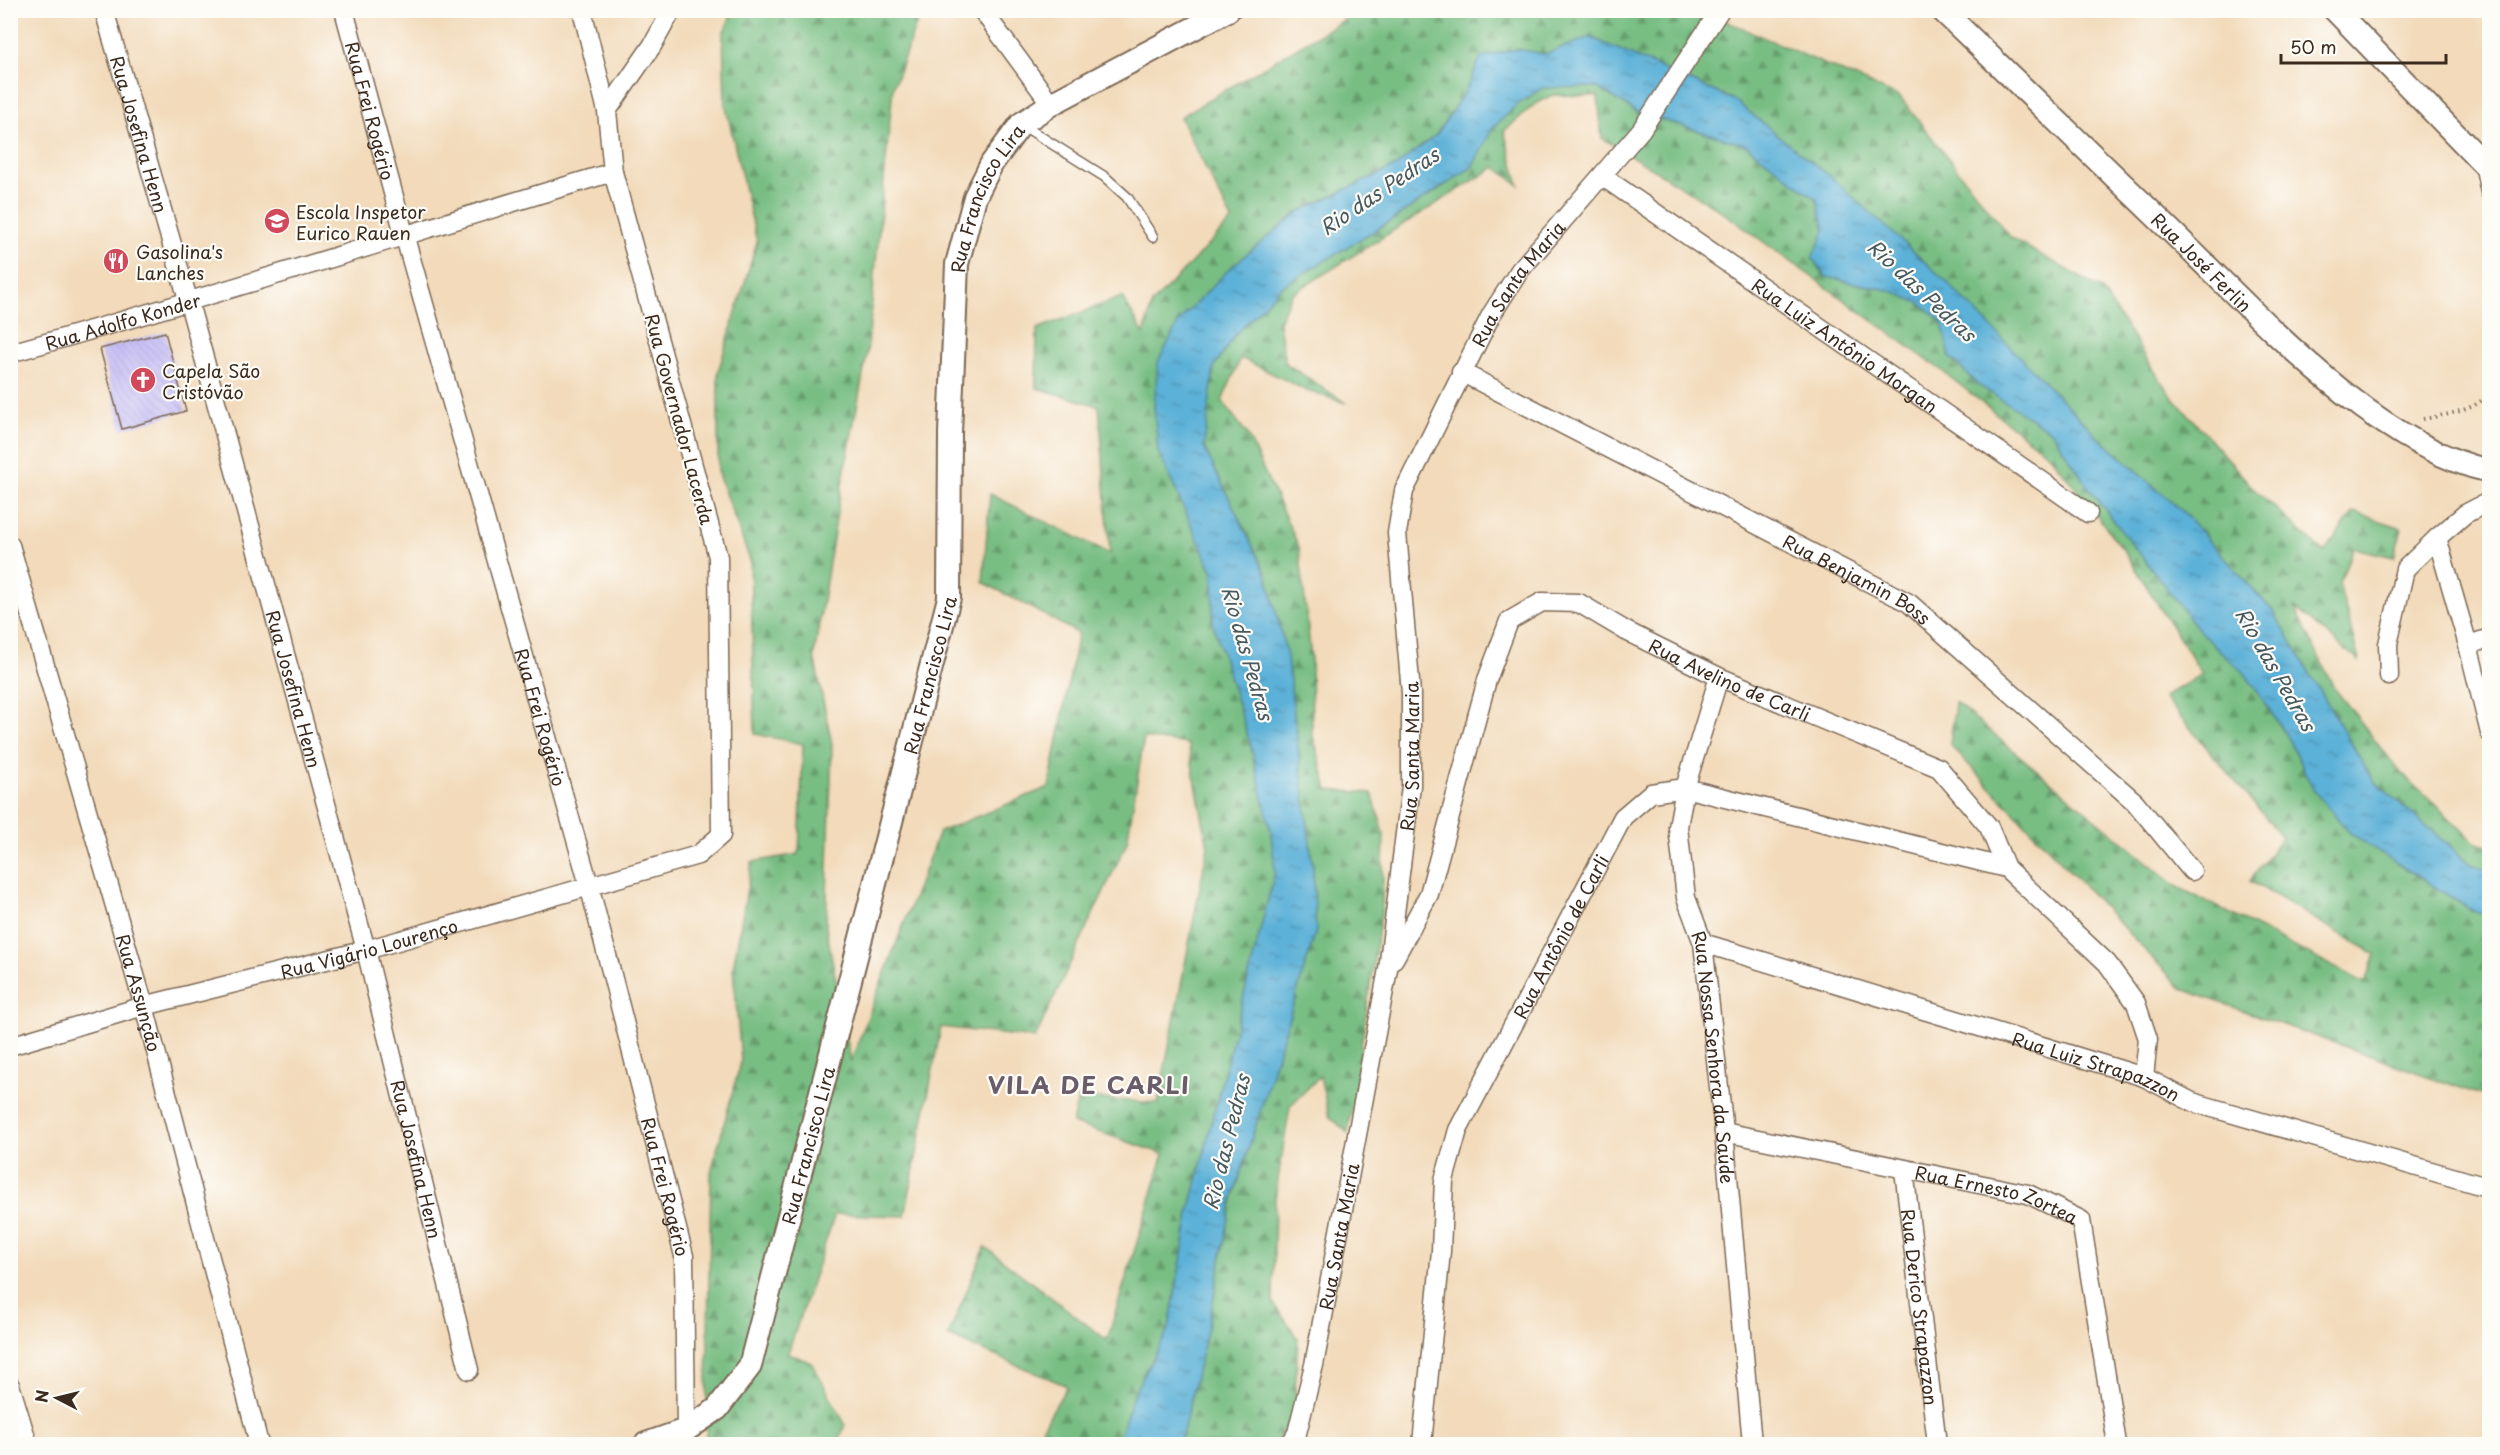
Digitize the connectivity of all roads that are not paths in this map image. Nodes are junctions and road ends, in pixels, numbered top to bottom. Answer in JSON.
{"nodes":[{"id":1,"x":104,"y":10,"type":"edge"},
{"id":2,"x":344,"y":10,"type":"edge"},
{"id":3,"x":582,"y":10,"type":"edge"},
{"id":4,"x":672,"y":10,"type":"edge"},
{"id":5,"x":982,"y":10,"type":"edge"},
{"id":6,"x":1228,"y":10,"type":"edge"},
{"id":7,"x":1942,"y":10,"type":"edge"},
{"id":8,"x":2335,"y":10,"type":"edge"},
{"id":9,"x":1719,"y":14,"type":"edge"},
{"id":10,"x":1051,"y":104,"type":"junction"},
{"id":11,"x":607,"y":111,"type":"junction"},
{"id":12,"x":1021,"y":124,"type":"junction"},
{"id":13,"x":2487,"y":165,"type":"edge"},
{"id":14,"x":613,"y":172,"type":"junction"},
{"id":15,"x":1602,"y":176,"type":"junction"},
{"id":16,"x":2490,"y":192,"type":"edge"},
{"id":17,"x":404,"y":234,"type":"junction"},
{"id":18,"x":1153,"y":237,"type":"dead end"},
{"id":19,"x":189,"y":303,"type":"junction"},
{"id":20,"x":10,"y":353,"type":"edge"},
{"id":21,"x":1461,"y":372,"type":"junction"},
{"id":22,"x":2490,"y":471,"type":"edge"},
{"id":23,"x":2490,"y":501,"type":"edge"},
{"id":24,"x":2088,"y":513,"type":"dead end"},
{"id":25,"x":2437,"y":538,"type":"junction"},
{"id":26,"x":10,"y":545,"type":"edge"},
{"id":27,"x":2490,"y":638,"type":"edge"},
{"id":28,"x":2468,"y":645,"type":"junction"},
{"id":29,"x":2389,"y":676,"type":"dead end"},
{"id":30,"x":1719,"y":677,"type":"junction"},
{"id":31,"x":2490,"y":733,"type":"edge"},
{"id":32,"x":1685,"y":788,"type":"junction"},
{"id":33,"x":721,"y":835,"type":"joint"},
{"id":34,"x":2006,"y":868,"type":"junction"},
{"id":35,"x":2192,"y":871,"type":"dead end"},
{"id":36,"x":589,"y":885,"type":"junction"},
{"id":37,"x":1704,"y":943,"type":"junction"},
{"id":38,"x":366,"y":950,"type":"junction"},
{"id":39,"x":1388,"y":969,"type":"junction"},
{"id":40,"x":144,"y":1006,"type":"junction"},
{"id":41,"x":10,"y":1046,"type":"edge"},
{"id":42,"x":2144,"y":1077,"type":"junction"},
{"id":43,"x":1724,"y":1132,"type":"junction"},
{"id":44,"x":1904,"y":1170,"type":"junction"},
{"id":45,"x":2490,"y":1188,"type":"edge"},
{"id":46,"x":469,"y":1370,"type":"dead end"},
{"id":47,"x":10,"y":1386,"type":"edge"},
{"id":48,"x":686,"y":1430,"type":"junction"},
{"id":49,"x":28,"y":1444,"type":"edge"},
{"id":50,"x":259,"y":1444,"type":"edge"},
{"id":51,"x":646,"y":1444,"type":"edge"},
{"id":52,"x":1290,"y":1444,"type":"edge"},
{"id":53,"x":1422,"y":1444,"type":"edge"},
{"id":54,"x":1752,"y":1444,"type":"edge"},
{"id":55,"x":1937,"y":1444,"type":"edge"},
{"id":56,"x":2117,"y":1444,"type":"edge"}],
"edges":[{"from":1,"to":19,"type":"street","name":"Rua Josefina Henn"},
{"from":2,"to":17,"type":"street","name":"Rua Frei Rogério"},
{"from":3,"to":11,"type":"street","name":"Rua Governador Lacerda"},
{"from":4,"to":11,"type":"street"},
{"from":5,"to":10,"type":"street"},
{"from":6,"to":10,"type":"street","name":"Rua Francisco Lira"},
{"from":7,"to":22,"type":"street","name":"Rua José Ferlin"},
{"from":8,"to":13,"type":"street"},
{"from":9,"to":15,"type":"street","name":"Rua Santa Maria"},
{"from":10,"to":12,"type":"street","name":"Rua Francisco Lira"},
{"from":11,"to":14,"type":"street","name":"Rua Governador Lacerda"},
{"from":12,"to":18,"type":"lane"},
{"from":12,"to":48,"type":"street","name":"Rua Francisco Lira"},
{"from":13,"to":16,"type":"street"},
{"from":14,"to":17,"type":"street","name":"Rua Adolfo Konder"},
{"from":14,"to":33,"type":"street","name":"Rua Governador Lacerda"},
{"from":15,"to":21,"type":"street","name":"Rua Santa Maria"},
{"from":15,"to":24,"type":"street","name":"Rua Luiz Antônio Morgan"},
{"from":17,"to":19,"type":"street","name":"Rua Adolfo Konder"},
{"from":17,"to":36,"type":"street","name":"Rua Frei Rogério"},
{"from":19,"to":20,"type":"street","name":"Rua Adolfo Konder"},
{"from":19,"to":38,"type":"street","name":"Rua Josefina Henn"},
{"from":21,"to":35,"type":"street","name":"Rua Benjamin Boss"},
{"from":21,"to":39,"type":"street","name":"Rua Santa Maria"},
{"from":23,"to":25,"type":"street"},
{"from":25,"to":28,"type":"street"},
{"from":25,"to":29,"type":"street"},
{"from":26,"to":40,"type":"street","name":"Rua Assunção"},
{"from":27,"to":28,"type":"street"},
{"from":28,"to":31,"type":"street"},
{"from":30,"to":32,"type":"street","name":"Rua Nossa Senhora da Saúde"},
{"from":30,"to":34,"type":"street","name":"Rua Avelino de Carli"},
{"from":30,"to":39,"type":"street","name":"Rua Avelino de Carli"},
{"from":32,"to":34,"type":"street","name":"Rua Antônio de Carli"},
{"from":32,"to":37,"type":"street","name":"Rua Nossa Senhora da Saúde"},
{"from":32,"to":53,"type":"street","name":"Rua Antônio de Carli"},
{"from":33,"to":36,"type":"street","name":"Rua Vigário Lourenço"},
{"from":34,"to":42,"type":"street","name":"Rua Avelino de Carli"},
{"from":36,"to":38,"type":"street","name":"Rua Vigário Lourenço"},
{"from":36,"to":48,"type":"street","name":"Rua Frei Rogério"},
{"from":37,"to":42,"type":"street","name":"Rua Luiz Strapazzon"},
{"from":37,"to":43,"type":"street","name":"Rua Nossa Senhora da Saúde"},
{"from":38,"to":40,"type":"street","name":"Rua Vigário Lourenço"},
{"from":38,"to":46,"type":"street","name":"Rua Josefina Henn"},
{"from":39,"to":52,"type":"street","name":"Rua Santa Maria"},
{"from":40,"to":41,"type":"street","name":"Rua Vigário Lourenço"},
{"from":40,"to":50,"type":"street","name":"Rua Assunção"},
{"from":42,"to":45,"type":"street","name":"Rua Luiz Strapazzon"},
{"from":43,"to":44,"type":"street","name":"Rua Ernesto Zortea"},
{"from":43,"to":54,"type":"street","name":"Rua Nossa Senhora da Saúde"},
{"from":44,"to":55,"type":"street","name":"Rua Derico Strapazzon"},
{"from":44,"to":56,"type":"street","name":"Rua Ernesto Zortea"},
{"from":47,"to":49,"type":"street"},
{"from":48,"to":51,"type":"street","name":"Rua Francisco Lira"}]}
